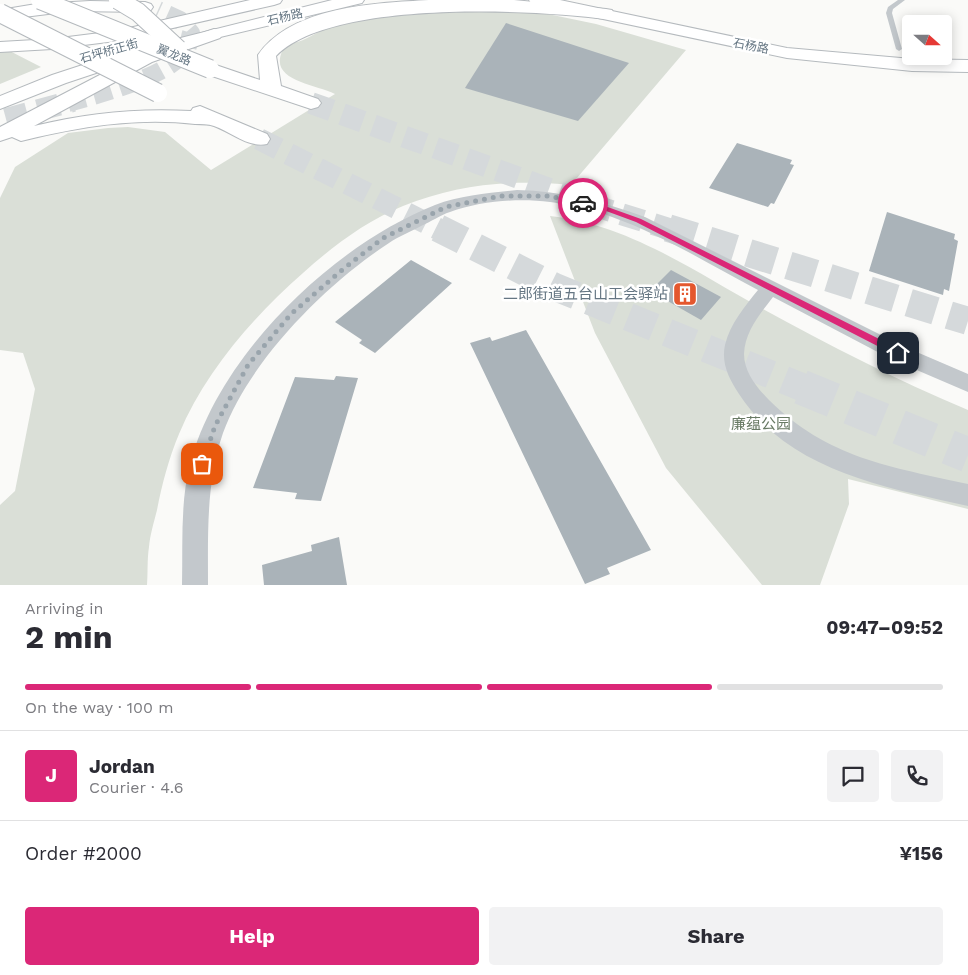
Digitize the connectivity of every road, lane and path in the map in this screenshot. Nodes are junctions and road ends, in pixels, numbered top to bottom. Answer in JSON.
{"nodes":[{"id":1,"x":40,"y":0,"type":"edge"},
{"id":2,"x":70,"y":0,"type":"edge"},
{"id":3,"x":118,"y":0,"type":"edge"},
{"id":4,"x":274,"y":0,"type":"edge"},
{"id":5,"x":306,"y":0,"type":"edge"},
{"id":6,"x":356,"y":0,"type":"edge"},
{"id":7,"x":537,"y":0,"type":"edge"},
{"id":8,"x":902,"y":0,"type":"edge"},
{"id":9,"x":609,"y":7,"type":"edge"},
{"id":10,"x":246,"y":10,"type":"junction"},
{"id":11,"x":0,"y":14,"type":"edge"},
{"id":12,"x":214,"y":34,"type":"junction"},
{"id":13,"x":902,"y":42,"type":"edge"},
{"id":14,"x":0,"y":47,"type":"edge"},
{"id":15,"x":902,"y":49,"type":"edge"},
{"id":16,"x":952,"y":50,"type":"edge"},
{"id":17,"x":968,"y":50,"type":"edge"},
{"id":18,"x":201,"y":66,"type":"junction"},
{"id":19,"x":968,"y":66,"type":"edge"},
{"id":20,"x":270,"y":88,"type":"junction"},
{"id":21,"x":0,"y":89,"type":"edge"},
{"id":22,"x":311,"y":103,"type":"tunnel mouth"},
{"id":23,"x":218,"y":120,"type":"junction"},
{"id":24,"x":4,"y":124,"type":"edge"},
{"id":25,"x":258,"y":139,"type":"tunnel mouth"},
{"id":26,"x":769,"y":288,"type":"junction"},
{"id":27,"x":968,"y":383,"type":"edge"},
{"id":28,"x":968,"y":495,"type":"edge"},
{"id":29,"x":195,"y":585,"type":"edge"}],
"edges":[{"from":1,"to":18,"type":"main road","name":"翼龙路","bridge":true},
{"from":2,"to":10,"type":"main road"},
{"from":3,"to":11,"type":"main road"},
{"from":3,"to":18,"type":"main road","bridge":true},
{"from":4,"to":10,"type":"main road"},
{"from":5,"to":10,"type":"main road","name":"石杨路"},
{"from":6,"to":12,"type":"main road","name":"石杨路"},
{"from":7,"to":9,"type":"main road","name":"石杨路"},
{"from":8,"to":13,"type":"lane"},
{"from":9,"to":15,"type":"main road","name":"石杨路"},
{"from":9,"to":19,"type":"main road","name":"石杨路"},
{"from":9,"to":20,"type":"main road"},
{"from":10,"to":14,"type":"main road"},
{"from":10,"to":21,"type":"main road","name":"石坪桥正街"},
{"from":11,"to":23,"type":"main road","bridge":true},
{"from":12,"to":24,"type":"main road"},
{"from":12,"to":24,"type":"main road","name":"石坪桥正街"},
{"from":16,"to":17,"type":"main road"},
{"from":18,"to":20,"type":"main road","name":"翼龙路"},
{"from":20,"to":22,"type":"main road","name":"翼龙路"},
{"from":23,"to":24,"type":"main road"},
{"from":23,"to":25,"type":"main road"},
{"from":26,"to":27,"type":"street"},
{"from":26,"to":28,"type":"street"},
{"from":26,"to":29,"type":"street"}]}
